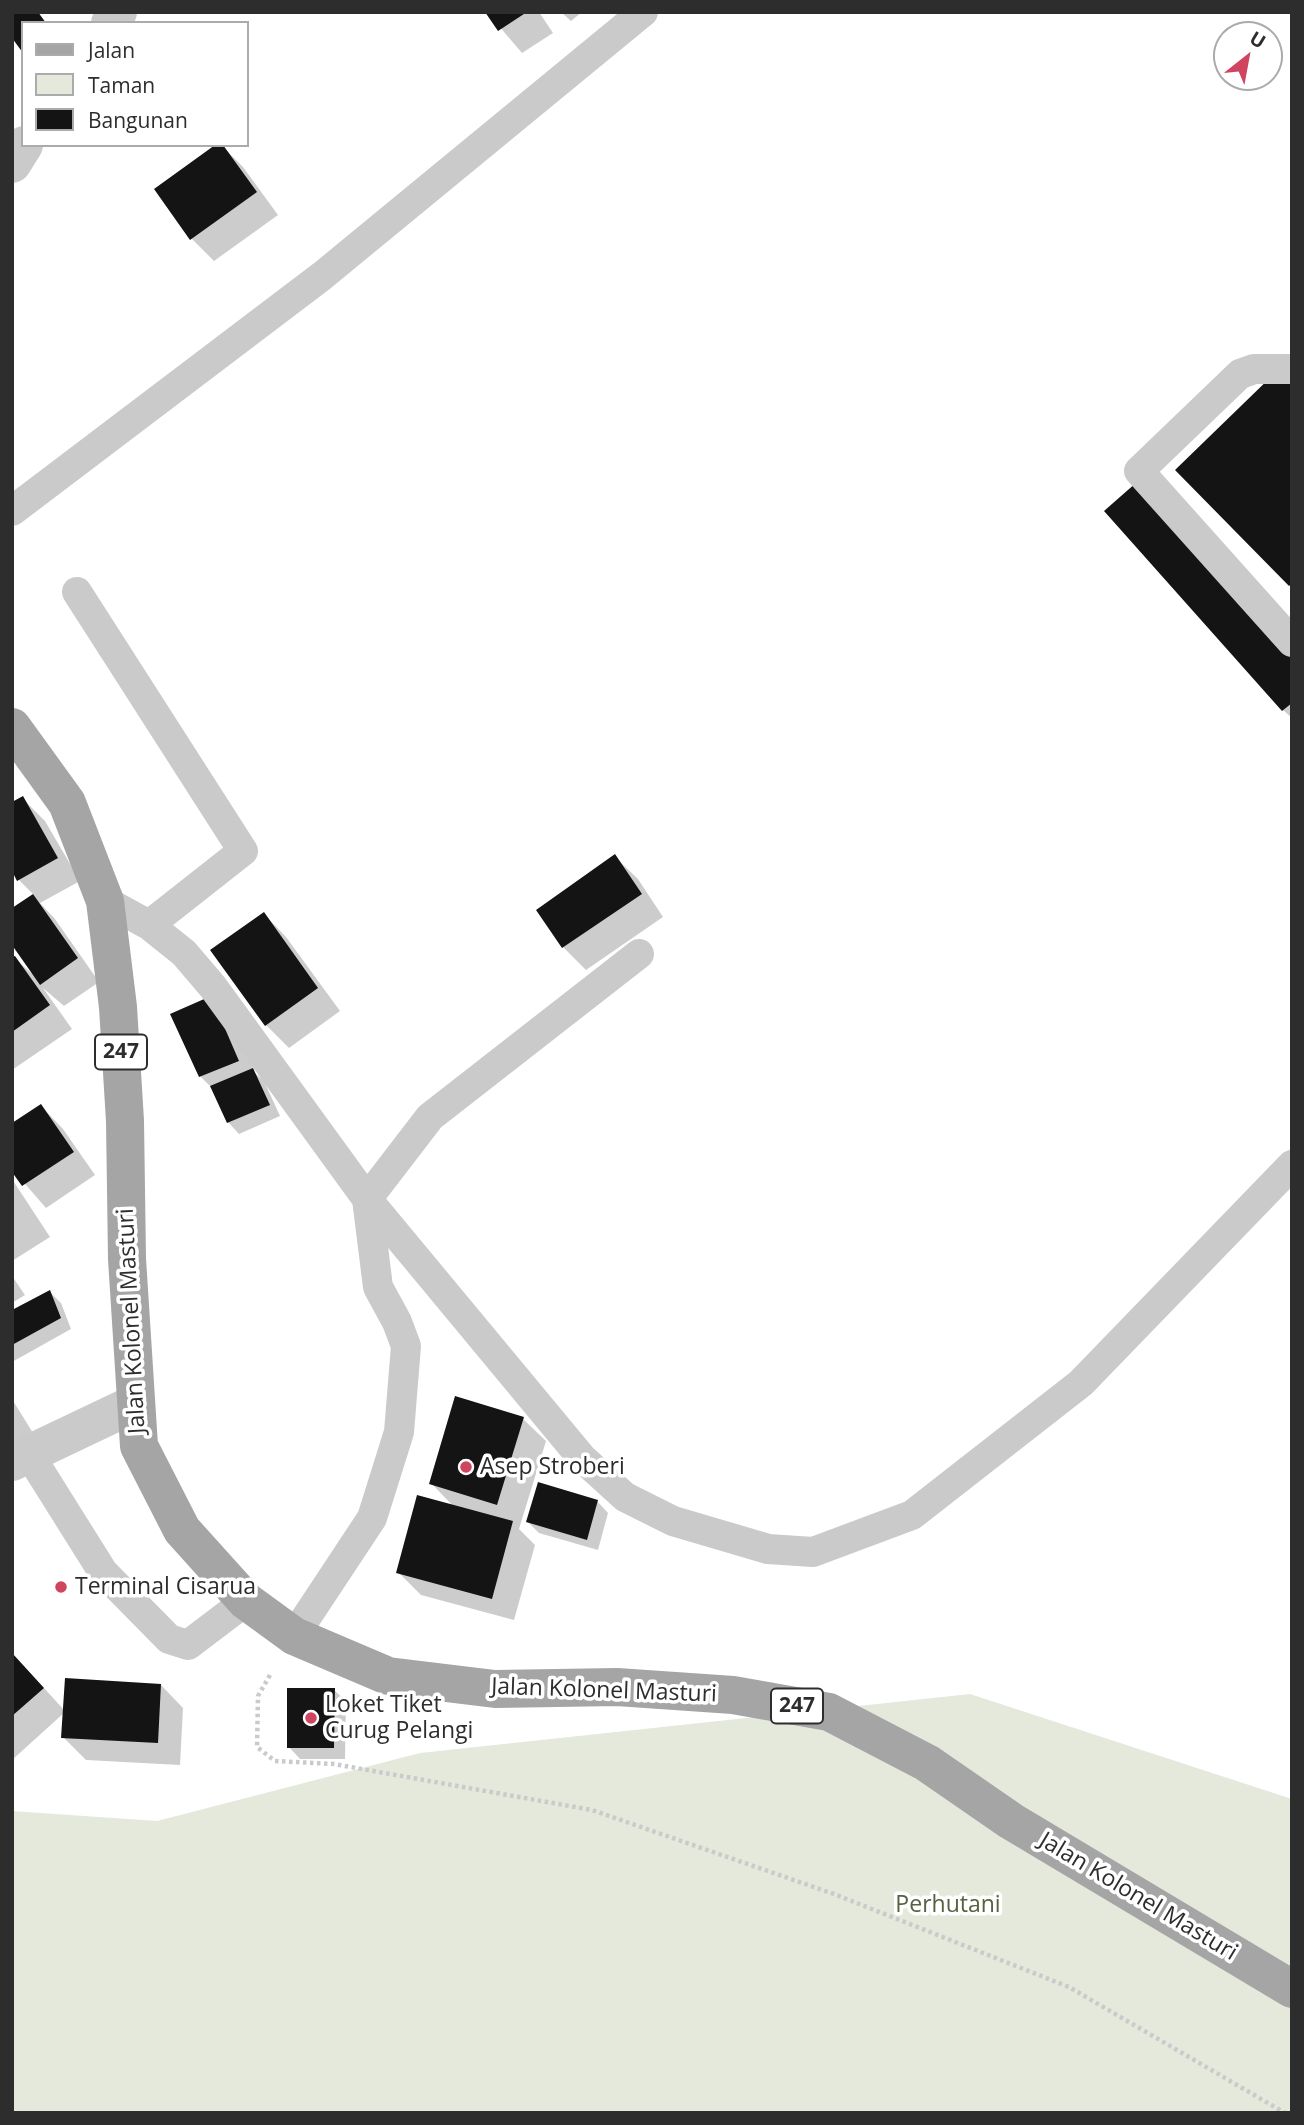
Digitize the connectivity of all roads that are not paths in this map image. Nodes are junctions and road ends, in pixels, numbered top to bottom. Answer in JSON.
{"nodes":[{"id":1,"x":643,"y":12,"type":"edge"},
{"id":2,"x":23,"y":147,"type":"edge"},
{"id":3,"x":12,"y":164,"type":"edge"},
{"id":4,"x":1292,"y":369,"type":"edge"},
{"id":5,"x":12,"y":511,"type":"edge"},
{"id":6,"x":77,"y":592,"type":"dead end"},
{"id":7,"x":1292,"y":642,"type":"edge"},
{"id":8,"x":12,"y":727,"type":"edge"},
{"id":9,"x":105,"y":901,"type":"junction"},
{"id":10,"x":149,"y":925,"type":"junction"},
{"id":11,"x":639,"y":954,"type":"dead end"},
{"id":12,"x":1292,"y":1165,"type":"edge"},
{"id":13,"x":367,"y":1199,"type":"junction"},
{"id":14,"x":136,"y":1403,"type":"junction"},
{"id":15,"x":21,"y":1458,"type":"edge"},
{"id":16,"x":247,"y":1601,"type":"junction"},
{"id":17,"x":294,"y":1636,"type":"junction"},
{"id":18,"x":1292,"y":1990,"type":"edge"}],
"edges":[{"from":1,"to":5,"type":"lane"},
{"from":2,"to":3,"type":"street"},
{"from":4,"to":7,"type":"lane"},
{"from":6,"to":10,"type":"lane"},
{"from":8,"to":9,"type":"main road","name":"Jalan Kolonel Masturi","number":"247"},
{"from":9,"to":10,"type":"lane"},
{"from":9,"to":14,"type":"main road","name":"Jalan Kolonel Masturi","number":"247"},
{"from":10,"to":13,"type":"lane"},
{"from":11,"to":13,"type":"lane"},
{"from":12,"to":13,"type":"lane"},
{"from":13,"to":17,"type":"lane"},
{"from":14,"to":15,"type":"street"},
{"from":14,"to":16,"type":"main road","name":"Jalan Kolonel Masturi","number":"247"},
{"from":15,"to":16,"type":"lane"},
{"from":16,"to":17,"type":"main road","name":"Jalan Kolonel Masturi","number":"247"},
{"from":17,"to":18,"type":"main road","name":"Jalan Kolonel Masturi","number":"247"}]}
